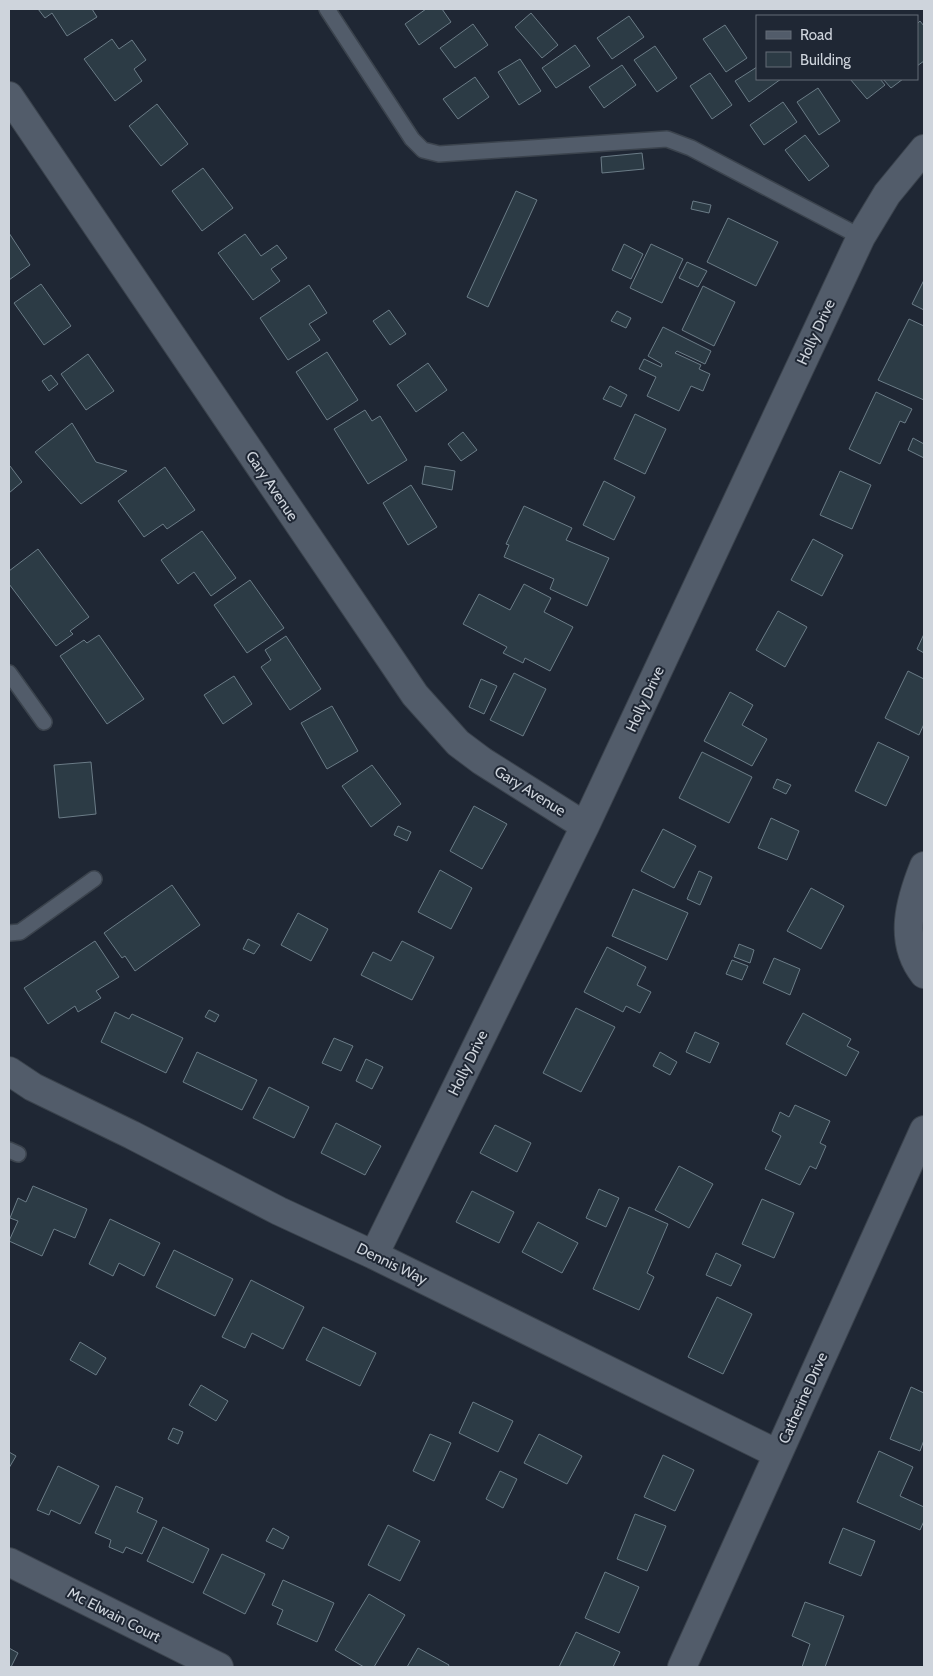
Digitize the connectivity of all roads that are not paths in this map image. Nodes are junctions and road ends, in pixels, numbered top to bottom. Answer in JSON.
{"nodes":[{"id":1,"x":327,"y":9,"type":"edge"},
{"id":2,"x":9,"y":96,"type":"edge"},
{"id":3,"x":924,"y":149,"type":"edge"},
{"id":4,"x":861,"y":237,"type":"junction"},
{"id":5,"x":9,"y":673,"type":"edge"},
{"id":6,"x":44,"y":722,"type":"dead end"},
{"id":7,"x":585,"y":826,"type":"junction"},
{"id":8,"x":924,"y":866,"type":"edge"},
{"id":9,"x":94,"y":879,"type":"dead end"},
{"id":10,"x":9,"y":933,"type":"edge"},
{"id":11,"x":924,"y":974,"type":"edge"},
{"id":12,"x":13,"y":1081,"type":"edge"},
{"id":13,"x":924,"y":1130,"type":"edge"},
{"id":14,"x":374,"y":1255,"type":"junction"},
{"id":15,"x":778,"y":1454,"type":"junction"},
{"id":16,"x":9,"y":1562,"type":"edge"},
{"id":17,"x":219,"y":1667,"type":"edge"},
{"id":18,"x":682,"y":1667,"type":"edge"}],
"edges":[{"from":1,"to":4,"type":"lane"},
{"from":2,"to":7,"type":"street","name":"Gary Avenue"},
{"from":3,"to":4,"type":"street","name":"Holly Drive"},
{"from":4,"to":7,"type":"street","name":"Holly Drive"},
{"from":5,"to":6,"type":"lane"},
{"from":7,"to":14,"type":"street","name":"Holly Drive"},
{"from":8,"to":11,"type":"street"},
{"from":9,"to":10,"type":"lane"},
{"from":12,"to":14,"type":"street","name":"Dennis Way"},
{"from":13,"to":15,"type":"street","name":"Catherine Drive"},
{"from":14,"to":15,"type":"street","name":"Dennis Way"},
{"from":15,"to":18,"type":"street","name":"Catherine Drive"},
{"from":16,"to":17,"type":"street","name":"Mc Elwain Court"}]}
